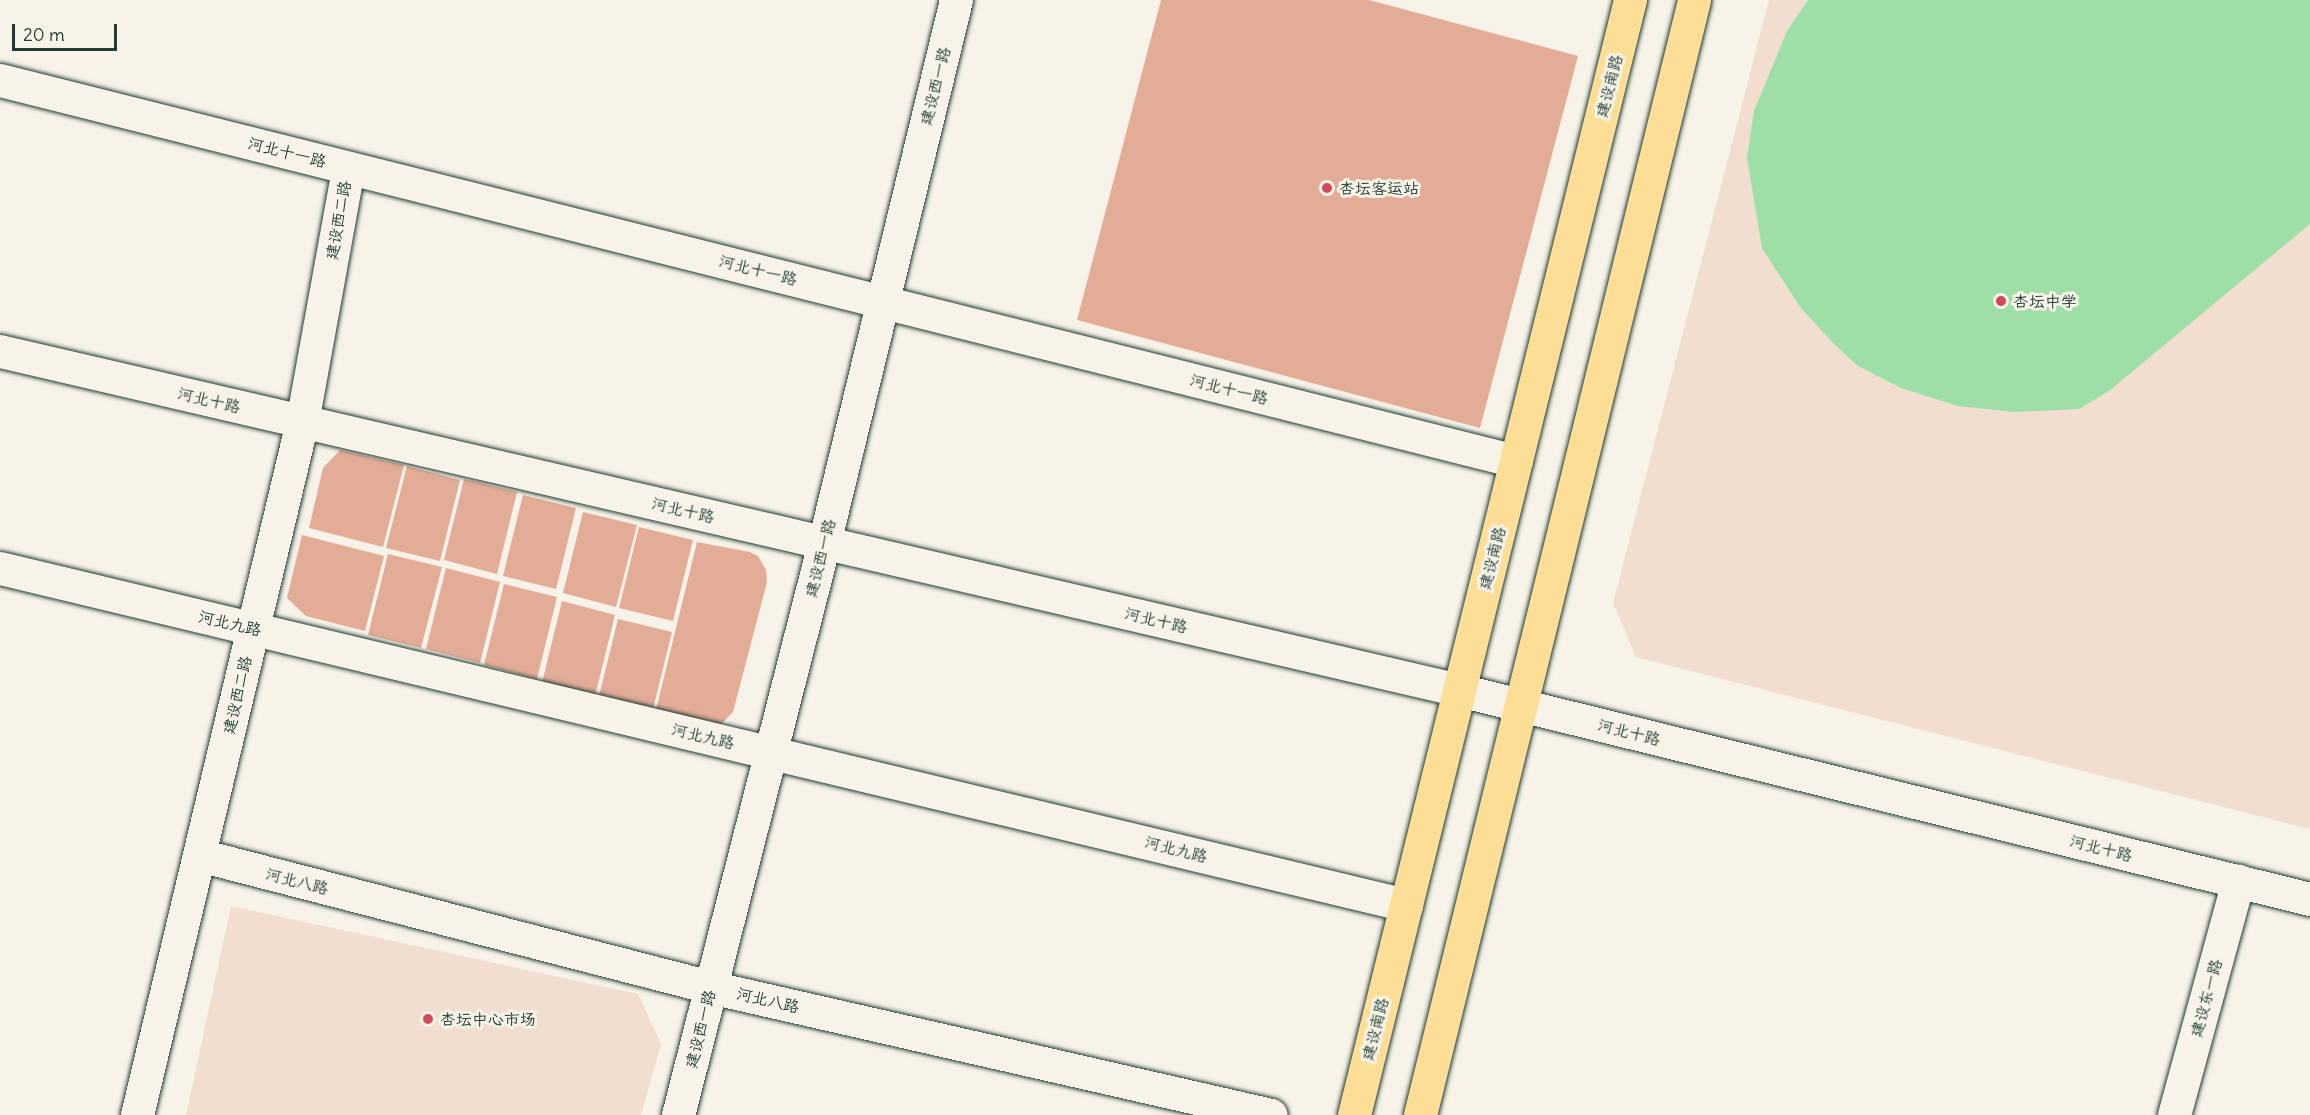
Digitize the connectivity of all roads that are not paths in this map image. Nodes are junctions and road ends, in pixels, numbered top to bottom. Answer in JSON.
{"nodes":[{"id":1,"x":956,"y":0,"type":"edge"},
{"id":2,"x":1630,"y":0,"type":"edge"},
{"id":3,"x":1694,"y":0,"type":"edge"},
{"id":4,"x":0,"y":81,"type":"edge"},
{"id":5,"x":348,"y":168,"type":"junction"},
{"id":6,"x":882,"y":301,"type":"junction"},
{"id":7,"x":0,"y":351,"type":"edge"},
{"id":8,"x":302,"y":422,"type":"junction"},
{"id":9,"x":1516,"y":461,"type":"junction"},
{"id":10,"x":824,"y":543,"type":"junction"},
{"id":11,"x":0,"y":568,"type":"edge"},
{"id":12,"x":253,"y":628,"type":"junction"},
{"id":13,"x":1459,"y":690,"type":"junction"},
{"id":14,"x":1520,"y":705,"type":"junction"},
{"id":15,"x":770,"y":752,"type":"junction"},
{"id":16,"x":199,"y":855,"type":"junction"},
{"id":17,"x":2238,"y":881,"type":"junction"},
{"id":18,"x":2310,"y":899,"type":"edge"},
{"id":19,"x":1406,"y":905,"type":"junction"},
{"id":20,"x":710,"y":987,"type":"junction"},
{"id":21,"x":137,"y":1115,"type":"edge"},
{"id":22,"x":678,"y":1115,"type":"edge"},
{"id":23,"x":1271,"y":1115,"type":"edge"},
{"id":24,"x":1354,"y":1115,"type":"edge"},
{"id":25,"x":1420,"y":1115,"type":"edge"},
{"id":26,"x":2174,"y":1115,"type":"edge"}],
"edges":[{"from":1,"to":6,"type":"street","name":"建设西一路"},
{"from":2,"to":9,"type":"main road","name":"建设南路"},
{"from":3,"to":14,"type":"main road"},
{"from":4,"to":5,"type":"street","name":"河北十一路"},
{"from":5,"to":6,"type":"street","name":"河北十一路"},
{"from":5,"to":8,"type":"street","name":"建设西二路"},
{"from":6,"to":9,"type":"street","name":"河北十一路"},
{"from":6,"to":10,"type":"street","name":"建设西一路"},
{"from":7,"to":8,"type":"street","name":"河北十路"},
{"from":8,"to":10,"type":"street","name":"河北十路"},
{"from":8,"to":12,"type":"street","name":"建设西二路"},
{"from":9,"to":13,"type":"main road","name":"建设南路"},
{"from":10,"to":13,"type":"street","name":"河北十路"},
{"from":10,"to":15,"type":"street","name":"建设西一路"},
{"from":11,"to":12,"type":"street","name":"河北九路"},
{"from":12,"to":15,"type":"street","name":"河北九路"},
{"from":12,"to":16,"type":"street","name":"建设西二路"},
{"from":13,"to":14,"type":"street","name":"河北十路"},
{"from":13,"to":19,"type":"main road","name":"建设南路"},
{"from":14,"to":17,"type":"street","name":"河北十路"},
{"from":14,"to":25,"type":"main road"},
{"from":15,"to":19,"type":"street","name":"河北九路"},
{"from":15,"to":20,"type":"street","name":"建设西一路"},
{"from":16,"to":20,"type":"street","name":"河北八路"},
{"from":16,"to":21,"type":"street","name":"建设西二路"},
{"from":17,"to":18,"type":"street","name":"河北十路"},
{"from":17,"to":26,"type":"street","name":"建设东一路"},
{"from":19,"to":24,"type":"main road","name":"建设南路"},
{"from":20,"to":22,"type":"street","name":"建设西一路"},
{"from":20,"to":23,"type":"street","name":"河北八路"}]}
